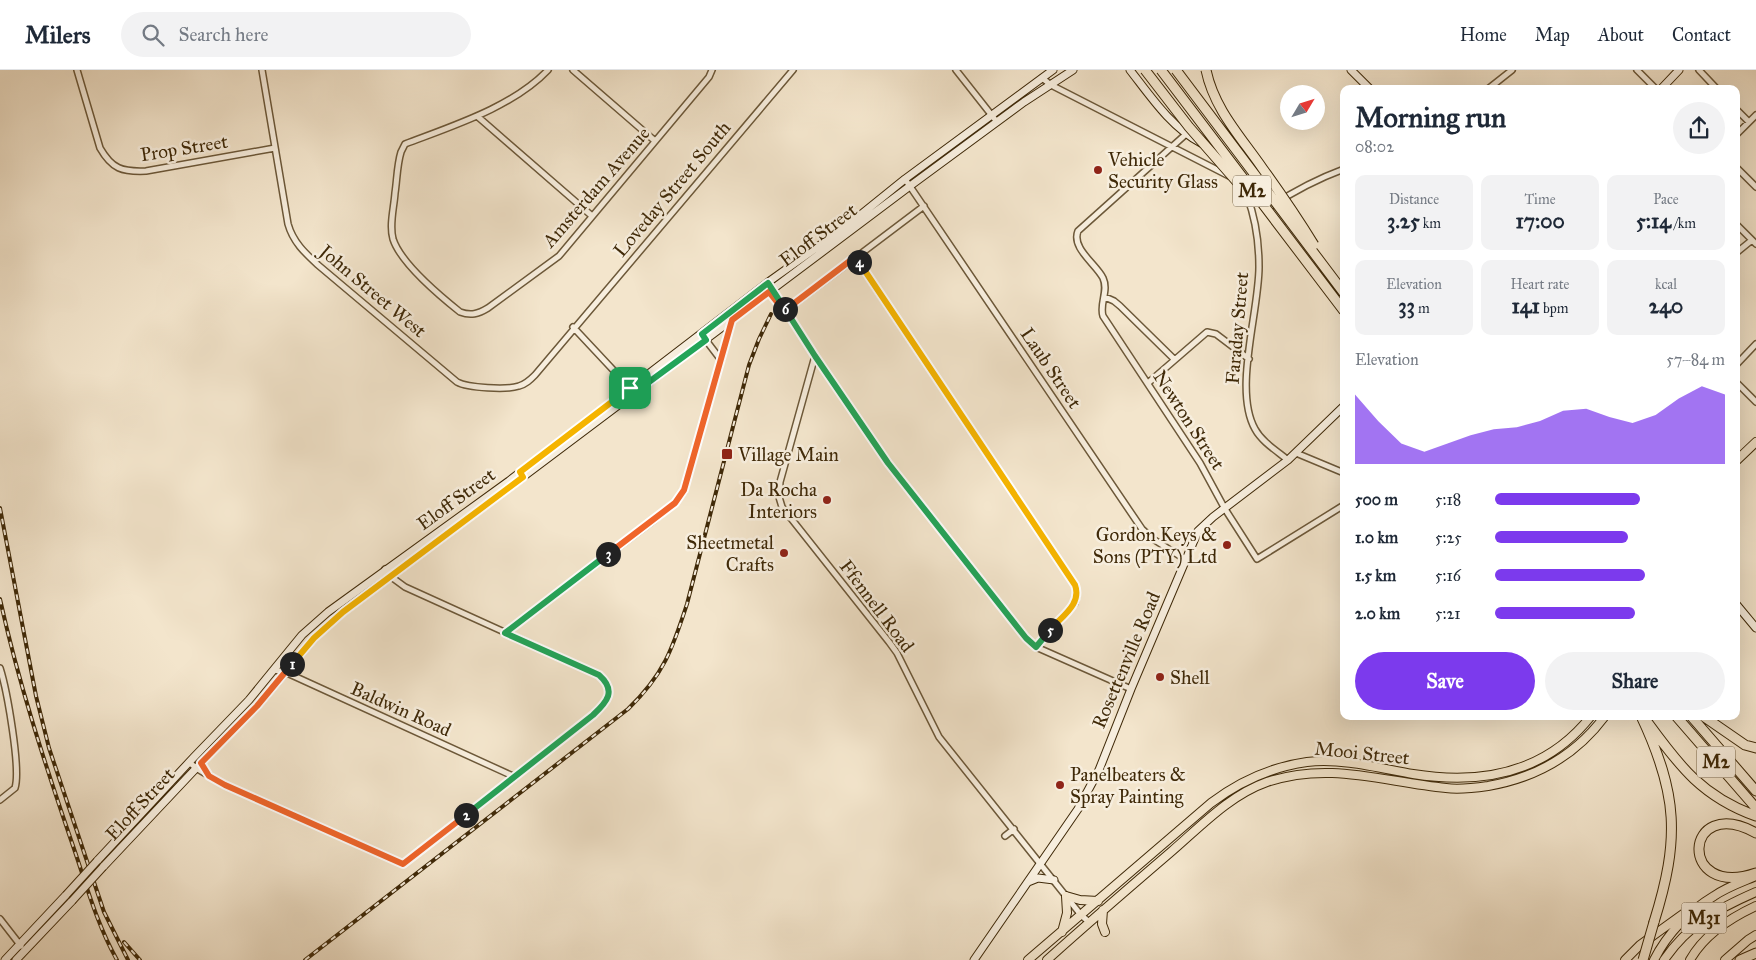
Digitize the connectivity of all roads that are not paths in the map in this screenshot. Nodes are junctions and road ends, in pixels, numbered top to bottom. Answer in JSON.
{"nodes":[{"id":1,"x":76,"y":70,"type":"edge"},
{"id":2,"x":262,"y":70,"type":"edge"},
{"id":3,"x":548,"y":70,"type":"edge"},
{"id":4,"x":573,"y":70,"type":"edge"},
{"id":5,"x":712,"y":70,"type":"edge"},
{"id":6,"x":793,"y":70,"type":"edge"},
{"id":7,"x":956,"y":70,"type":"edge"},
{"id":8,"x":1053,"y":70,"type":"edge"},
{"id":9,"x":1073,"y":70,"type":"edge"},
{"id":10,"x":1130,"y":70,"type":"edge"},
{"id":11,"x":1145,"y":70,"type":"edge"},
{"id":12,"x":1161,"y":70,"type":"edge"},
{"id":13,"x":1176,"y":70,"type":"edge"},
{"id":14,"x":1206,"y":70,"type":"edge"},
{"id":15,"x":1352,"y":70,"type":"edge"},
{"id":16,"x":1512,"y":70,"type":"edge"},
{"id":17,"x":1637,"y":70,"type":"edge"},
{"id":18,"x":1679,"y":70,"type":"edge"},
{"id":19,"x":1699,"y":70,"type":"edge"},
{"id":20,"x":1042,"y":78,"type":"junction"},
{"id":21,"x":1051,"y":85,"type":"junction"},
{"id":22,"x":1366,"y":85,"type":"edge"},
{"id":23,"x":1493,"y":85,"type":"edge"},
{"id":24,"x":1652,"y":85,"type":"edge"},
{"id":25,"x":1665,"y":85,"type":"edge"},
{"id":26,"x":1713,"y":85,"type":"edge"},
{"id":27,"x":1740,"y":112,"type":"edge"},
{"id":28,"x":992,"y":115,"type":"junction"},
{"id":29,"x":477,"y":116,"type":"junction"},
{"id":30,"x":1753,"y":120,"type":"edge"},
{"id":31,"x":997,"y":122,"type":"junction"},
{"id":32,"x":1740,"y":131,"type":"edge"},
{"id":33,"x":1185,"y":135,"type":"junction"},
{"id":34,"x":655,"y":141,"type":"junction"},
{"id":35,"x":275,"y":148,"type":"junction"},
{"id":36,"x":1172,"y":148,"type":"junction"},
{"id":37,"x":1340,"y":170,"type":"edge"},
{"id":38,"x":1740,"y":171,"type":"edge"},
{"id":39,"x":905,"y":179,"type":"junction"},
{"id":40,"x":1244,"y":182,"type":"junction"},
{"id":41,"x":910,"y":186,"type":"junction"},
{"id":42,"x":1756,"y":187,"type":"edge"},
{"id":43,"x":924,"y":206,"type":"junction"},
{"id":44,"x":1270,"y":207,"type":"junction"},
{"id":45,"x":592,"y":216,"type":"junction"},
{"id":46,"x":1740,"y":228,"type":"edge"},
{"id":47,"x":834,"y":239,"type":"junction"},
{"id":48,"x":1754,"y":242,"type":"edge"},
{"id":49,"x":1740,"y":251,"type":"edge"},
{"id":50,"x":855,"y":257,"type":"junction"},
{"id":51,"x":1328,"y":273,"type":"junction"},
{"id":52,"x":1316,"y":276,"type":"junction"},
{"id":53,"x":766,"y":284,"type":"junction"},
{"id":54,"x":1340,"y":288,"type":"edge"},
{"id":55,"x":771,"y":291,"type":"junction"},
{"id":56,"x":1105,"y":297,"type":"junction"},
{"id":57,"x":1340,"y":298,"type":"edge"},
{"id":58,"x":1340,"y":306,"type":"edge"},
{"id":59,"x":786,"y":312,"type":"junction"},
{"id":60,"x":732,"y":320,"type":"junction"},
{"id":61,"x":573,"y":327,"type":"junction"},
{"id":62,"x":704,"y":337,"type":"junction"},
{"id":63,"x":1756,"y":344,"type":"edge"},
{"id":64,"x":815,"y":356,"type":"junction"},
{"id":65,"x":1174,"y":359,"type":"junction"},
{"id":66,"x":1249,"y":359,"type":"junction"},
{"id":67,"x":722,"y":360,"type":"junction"},
{"id":68,"x":1740,"y":361,"type":"edge"},
{"id":69,"x":1148,"y":383,"type":"junction"},
{"id":70,"x":1740,"y":386,"type":"edge"},
{"id":71,"x":632,"y":390,"type":"junction"},
{"id":72,"x":1756,"y":402,"type":"edge"},
{"id":73,"x":1340,"y":410,"type":"edge"},
{"id":74,"x":1756,"y":442,"type":"edge"},
{"id":75,"x":1296,"y":453,"type":"junction"},
{"id":76,"x":1740,"y":457,"type":"edge"},
{"id":77,"x":1288,"y":460,"type":"junction"},
{"id":78,"x":1340,"y":471,"type":"edge"},
{"id":79,"x":1340,"y":507,"type":"edge"},
{"id":80,"x":1224,"y":509,"type":"junction"},
{"id":81,"x":462,"y":519,"type":"junction"},
{"id":82,"x":1186,"y":560,"type":"junction"},
{"id":83,"x":385,"y":569,"type":"junction"},
{"id":84,"x":390,"y":576,"type":"junction"},
{"id":85,"x":1740,"y":609,"type":"edge"},
{"id":86,"x":1756,"y":628,"type":"edge"},
{"id":87,"x":505,"y":633,"type":"junction"},
{"id":88,"x":1036,"y":647,"type":"junction"},
{"id":89,"x":0,"y":668,"type":"edge"},
{"id":90,"x":274,"y":670,"type":"junction"},
{"id":91,"x":285,"y":672,"type":"junction"},
{"id":92,"x":1131,"y":689,"type":"junction"},
{"id":93,"x":231,"y":718,"type":"junction"},
{"id":94,"x":1587,"y":720,"type":"edge"},
{"id":95,"x":1602,"y":720,"type":"edge"},
{"id":96,"x":1644,"y":720,"type":"edge"},
{"id":97,"x":1645,"y":720,"type":"edge"},
{"id":98,"x":1679,"y":720,"type":"edge"},
{"id":99,"x":1694,"y":720,"type":"edge"},
{"id":100,"x":1708,"y":720,"type":"edge"},
{"id":101,"x":238,"y":725,"type":"junction"},
{"id":102,"x":1756,"y":748,"type":"edge"},
{"id":103,"x":191,"y":760,"type":"junction"},
{"id":104,"x":198,"y":766,"type":"junction"},
{"id":105,"x":515,"y":777,"type":"junction"},
{"id":106,"x":1756,"y":791,"type":"edge"},
{"id":107,"x":0,"y":800,"type":"edge"},
{"id":108,"x":1756,"y":808,"type":"edge"},
{"id":109,"x":1756,"y":816,"type":"edge"},
{"id":110,"x":1014,"y":829,"type":"junction"},
{"id":111,"x":126,"y":830,"type":"junction"},
{"id":112,"x":1756,"y":833,"type":"edge"},
{"id":113,"x":132,"y":836,"type":"junction"},
{"id":114,"x":1006,"y":836,"type":"dead end"},
{"id":115,"x":1040,"y":862,"type":"junction"},
{"id":116,"x":1756,"y":874,"type":"edge"},
{"id":117,"x":1054,"y":880,"type":"junction"},
{"id":118,"x":1027,"y":882,"type":"junction"},
{"id":119,"x":1756,"y":892,"type":"edge"},
{"id":120,"x":1066,"y":896,"type":"junction"},
{"id":121,"x":1714,"y":896,"type":"junction"},
{"id":122,"x":1098,"y":901,"type":"junction"},
{"id":123,"x":1756,"y":906,"type":"edge"},
{"id":124,"x":1103,"y":910,"type":"junction"},
{"id":125,"x":1081,"y":916,"type":"junction"},
{"id":126,"x":0,"y":918,"type":"edge"},
{"id":127,"x":1089,"y":922,"type":"junction"},
{"id":128,"x":1062,"y":932,"type":"junction"},
{"id":129,"x":1105,"y":932,"type":"dead end"},
{"id":130,"x":1756,"y":935,"type":"edge"},
{"id":131,"x":22,"y":948,"type":"junction"},
{"id":132,"x":1756,"y":953,"type":"edge"},
{"id":133,"x":5,"y":960,"type":"edge"},
{"id":134,"x":16,"y":960,"type":"edge"},
{"id":135,"x":974,"y":960,"type":"edge"},
{"id":136,"x":1028,"y":960,"type":"edge"},
{"id":137,"x":1046,"y":960,"type":"edge"},
{"id":138,"x":1626,"y":960,"type":"edge"},
{"id":139,"x":1642,"y":960,"type":"edge"},
{"id":140,"x":1654,"y":960,"type":"edge"},
{"id":141,"x":1664,"y":960,"type":"edge"},
{"id":142,"x":1690,"y":960,"type":"edge"},
{"id":143,"x":1725,"y":960,"type":"edge"},
{"id":144,"x":1740,"y":960,"type":"edge"}],
"edges":[{"from":1,"to":35,"type":"street","name":"Prop Street"},
{"from":2,"to":35,"type":"street","name":"John Street West"},
{"from":3,"to":29,"type":"street"},
{"from":4,"to":34,"type":"street"},
{"from":5,"to":34,"type":"street","name":"Amsterdam Avenue"},
{"from":6,"to":61,"type":"street","name":"Loveday Street South"},
{"from":7,"to":28,"type":"street"},
{"from":8,"to":20,"type":"street","name":"Eloff Street"},
{"from":9,"to":21,"type":"street","name":"Eloff Street"},
{"from":10,"to":33,"type":"street"},
{"from":11,"to":52,"type":"highway","bridge":true},
{"from":12,"to":52,"type":"highway","number":"M2","bridge":true},
{"from":13,"to":51,"type":"highway","number":"M2","bridge":true},
{"from":14,"to":51,"type":"highway","bridge":true},
{"from":15,"to":22,"type":"street"},
{"from":16,"to":23,"type":"street"},
{"from":17,"to":24,"type":"street"},
{"from":18,"to":25,"type":"street"},
{"from":19,"to":26,"type":"street"},
{"from":20,"to":21,"type":"street"},
{"from":20,"to":28,"type":"street","name":"Eloff Street"},
{"from":21,"to":31,"type":"street","name":"Eloff Street"},
{"from":21,"to":36,"type":"street"},
{"from":27,"to":30,"type":"street"},
{"from":28,"to":31,"type":"street"},
{"from":28,"to":39,"type":"street","name":"Eloff Street"},
{"from":29,"to":45,"type":"street"},
{"from":29,"to":45,"type":"street","name":"Amsterdam Avenue"},
{"from":30,"to":32,"type":"street"},
{"from":31,"to":41,"type":"street","name":"Eloff Street"},
{"from":33,"to":36,"type":"street","name":"Newton Street"},
{"from":33,"to":40,"type":"street"},
{"from":34,"to":45,"type":"street","name":"Amsterdam Avenue"},
{"from":35,"to":61,"type":"street","name":"John Street West"},
{"from":36,"to":40,"type":"street"},
{"from":36,"to":56,"type":"street","name":"Newton Street"},
{"from":37,"to":44,"type":"street"},
{"from":38,"to":42,"type":"street"},
{"from":39,"to":41,"type":"street","name":"Laub Street"},
{"from":39,"to":47,"type":"street","name":"Eloff Street"},
{"from":40,"to":44,"type":"street"},
{"from":40,"to":66,"type":"street","name":"Faraday Street"},
{"from":41,"to":43,"type":"street","name":"Laub Street"},
{"from":41,"to":47,"type":"street","name":"Eloff Street"},
{"from":43,"to":50,"type":"street"},
{"from":43,"to":82,"type":"street","name":"Laub Street"},
{"from":44,"to":57,"type":"street"},
{"from":46,"to":48,"type":"street"},
{"from":47,"to":53,"type":"street","name":"Eloff Street"},
{"from":47,"to":55,"type":"street","name":"Eloff Street"},
{"from":48,"to":49,"type":"street"},
{"from":50,"to":59,"type":"street"},
{"from":50,"to":88,"type":"street"},
{"from":51,"to":54,"type":"highway","number":"M2","bridge":true},
{"from":52,"to":58,"type":"highway","number":"M2","bridge":true},
{"from":53,"to":55,"type":"street"},
{"from":53,"to":62,"type":"street","name":"Eloff Street"},
{"from":55,"to":59,"type":"street"},
{"from":55,"to":60,"type":"street","name":"Eloff Street"},
{"from":56,"to":65,"type":"street","name":"Newton Street"},
{"from":56,"to":69,"type":"street","name":"Newton Street"},
{"from":59,"to":64,"type":"street"},
{"from":60,"to":62,"type":"street","name":"Eloff Street"},
{"from":60,"to":67,"type":"street"},
{"from":61,"to":71,"type":"street"},
{"from":62,"to":67,"type":"street"},
{"from":62,"to":71,"type":"street","name":"Eloff Street"},
{"from":63,"to":68,"type":"street"},
{"from":64,"to":88,"type":"street"},
{"from":64,"to":110,"type":"street","name":"Ffennell Road"},
{"from":65,"to":66,"type":"street"},
{"from":65,"to":69,"type":"street"},
{"from":66,"to":77,"type":"street","name":"Faraday Street"},
{"from":67,"to":87,"type":"street"},
{"from":69,"to":80,"type":"street","name":"Newton Street"},
{"from":70,"to":72,"type":"street"},
{"from":71,"to":81,"type":"street","name":"Eloff Street"},
{"from":73,"to":75,"type":"street","name":"Rosettenville Road"},
{"from":74,"to":76,"type":"main road"},
{"from":75,"to":77,"type":"street","name":"Rosettenville Road"},
{"from":75,"to":78,"type":"street"},
{"from":77,"to":80,"type":"street","name":"Rosettenville Road"},
{"from":79,"to":80,"type":"street","name":"Newton Street"},
{"from":80,"to":82,"type":"street","name":"Rosettenville Road"},
{"from":81,"to":83,"type":"street","name":"Eloff Street"},
{"from":81,"to":84,"type":"street","name":"Eloff Street"},
{"from":82,"to":92,"type":"street","name":"Rosettenville Road"},
{"from":83,"to":84,"type":"street"},
{"from":83,"to":90,"type":"street","name":"Eloff Street"},
{"from":84,"to":87,"type":"street"},
{"from":84,"to":91,"type":"street","name":"Eloff Street"},
{"from":85,"to":86,"type":"street"},
{"from":87,"to":105,"type":"street"},
{"from":88,"to":92,"type":"street"},
{"from":89,"to":107,"type":"street"},
{"from":90,"to":91,"type":"street","name":"Baldwin Road"},
{"from":90,"to":93,"type":"street","name":"Eloff Street"},
{"from":91,"to":101,"type":"street","name":"Eloff Street"},
{"from":91,"to":105,"type":"street","name":"Baldwin Road"},
{"from":92,"to":115,"type":"street","name":"Rosettenville Road"},
{"from":93,"to":101,"type":"street"},
{"from":93,"to":103,"type":"street","name":"Eloff Street"},
{"from":94,"to":122,"type":"main road","name":"Mooi Street"},
{"from":95,"to":124,"type":"main road","name":"Mooi Street"},
{"from":96,"to":139,"type":"highway","bridge":true},
{"from":97,"to":109,"type":"highway"},
{"from":98,"to":108,"type":"highway","number":"M2"},
{"from":99,"to":106,"type":"highway","number":"M2"},
{"from":100,"to":102,"type":"highway"},
{"from":101,"to":104,"type":"street","name":"Eloff Street"},
{"from":103,"to":104,"type":"street"},
{"from":103,"to":111,"type":"street","name":"Eloff Street"},
{"from":104,"to":105,"type":"street"},
{"from":104,"to":113,"type":"street","name":"Eloff Street"},
{"from":110,"to":114,"type":"street"},
{"from":110,"to":115,"type":"street","name":"Ffennell Road"},
{"from":111,"to":113,"type":"street"},
{"from":111,"to":131,"type":"street","name":"Eloff Street","bridge":true},
{"from":112,"to":116,"type":"highway"},
{"from":113,"to":131,"type":"street","name":"Eloff Street","bridge":true},
{"from":115,"to":117,"type":"street","name":"Ffennell Road"},
{"from":115,"to":118,"type":"street","name":"Rosettenville Road"},
{"from":116,"to":121,"type":"main road"},
{"from":117,"to":118,"type":"street"},
{"from":117,"to":120,"type":"street","name":"Ffennell Road"},
{"from":118,"to":135,"type":"street","name":"Rosettenville Road"},
{"from":119,"to":141,"type":"main road","number":"M31"},
{"from":120,"to":122,"type":"main road"},
{"from":120,"to":125,"type":"street","name":"Ffennell Road"},
{"from":120,"to":128,"type":"main road"},
{"from":121,"to":138,"type":"main road"},
{"from":121,"to":140,"type":"main road"},
{"from":122,"to":125,"type":"main road","name":"Mooi Street"},
{"from":123,"to":142,"type":"main road"},
{"from":124,"to":127,"type":"main road","name":"Mooi Street"},
{"from":124,"to":129,"type":"main road"},
{"from":125,"to":127,"type":"street","name":"Ffennell Road"},
{"from":125,"to":128,"type":"main road","name":"Mooi Street"},
{"from":126,"to":131,"type":"street"},
{"from":127,"to":137,"type":"main road","name":"Mooi Street"},
{"from":128,"to":136,"type":"main road","name":"Mooi Street"},
{"from":130,"to":143,"type":"main road","number":"M31"},
{"from":131,"to":133,"type":"street","name":"Eloff Street"},
{"from":131,"to":134,"type":"street","name":"Eloff Street"},
{"from":132,"to":144,"type":"highway"}]}
